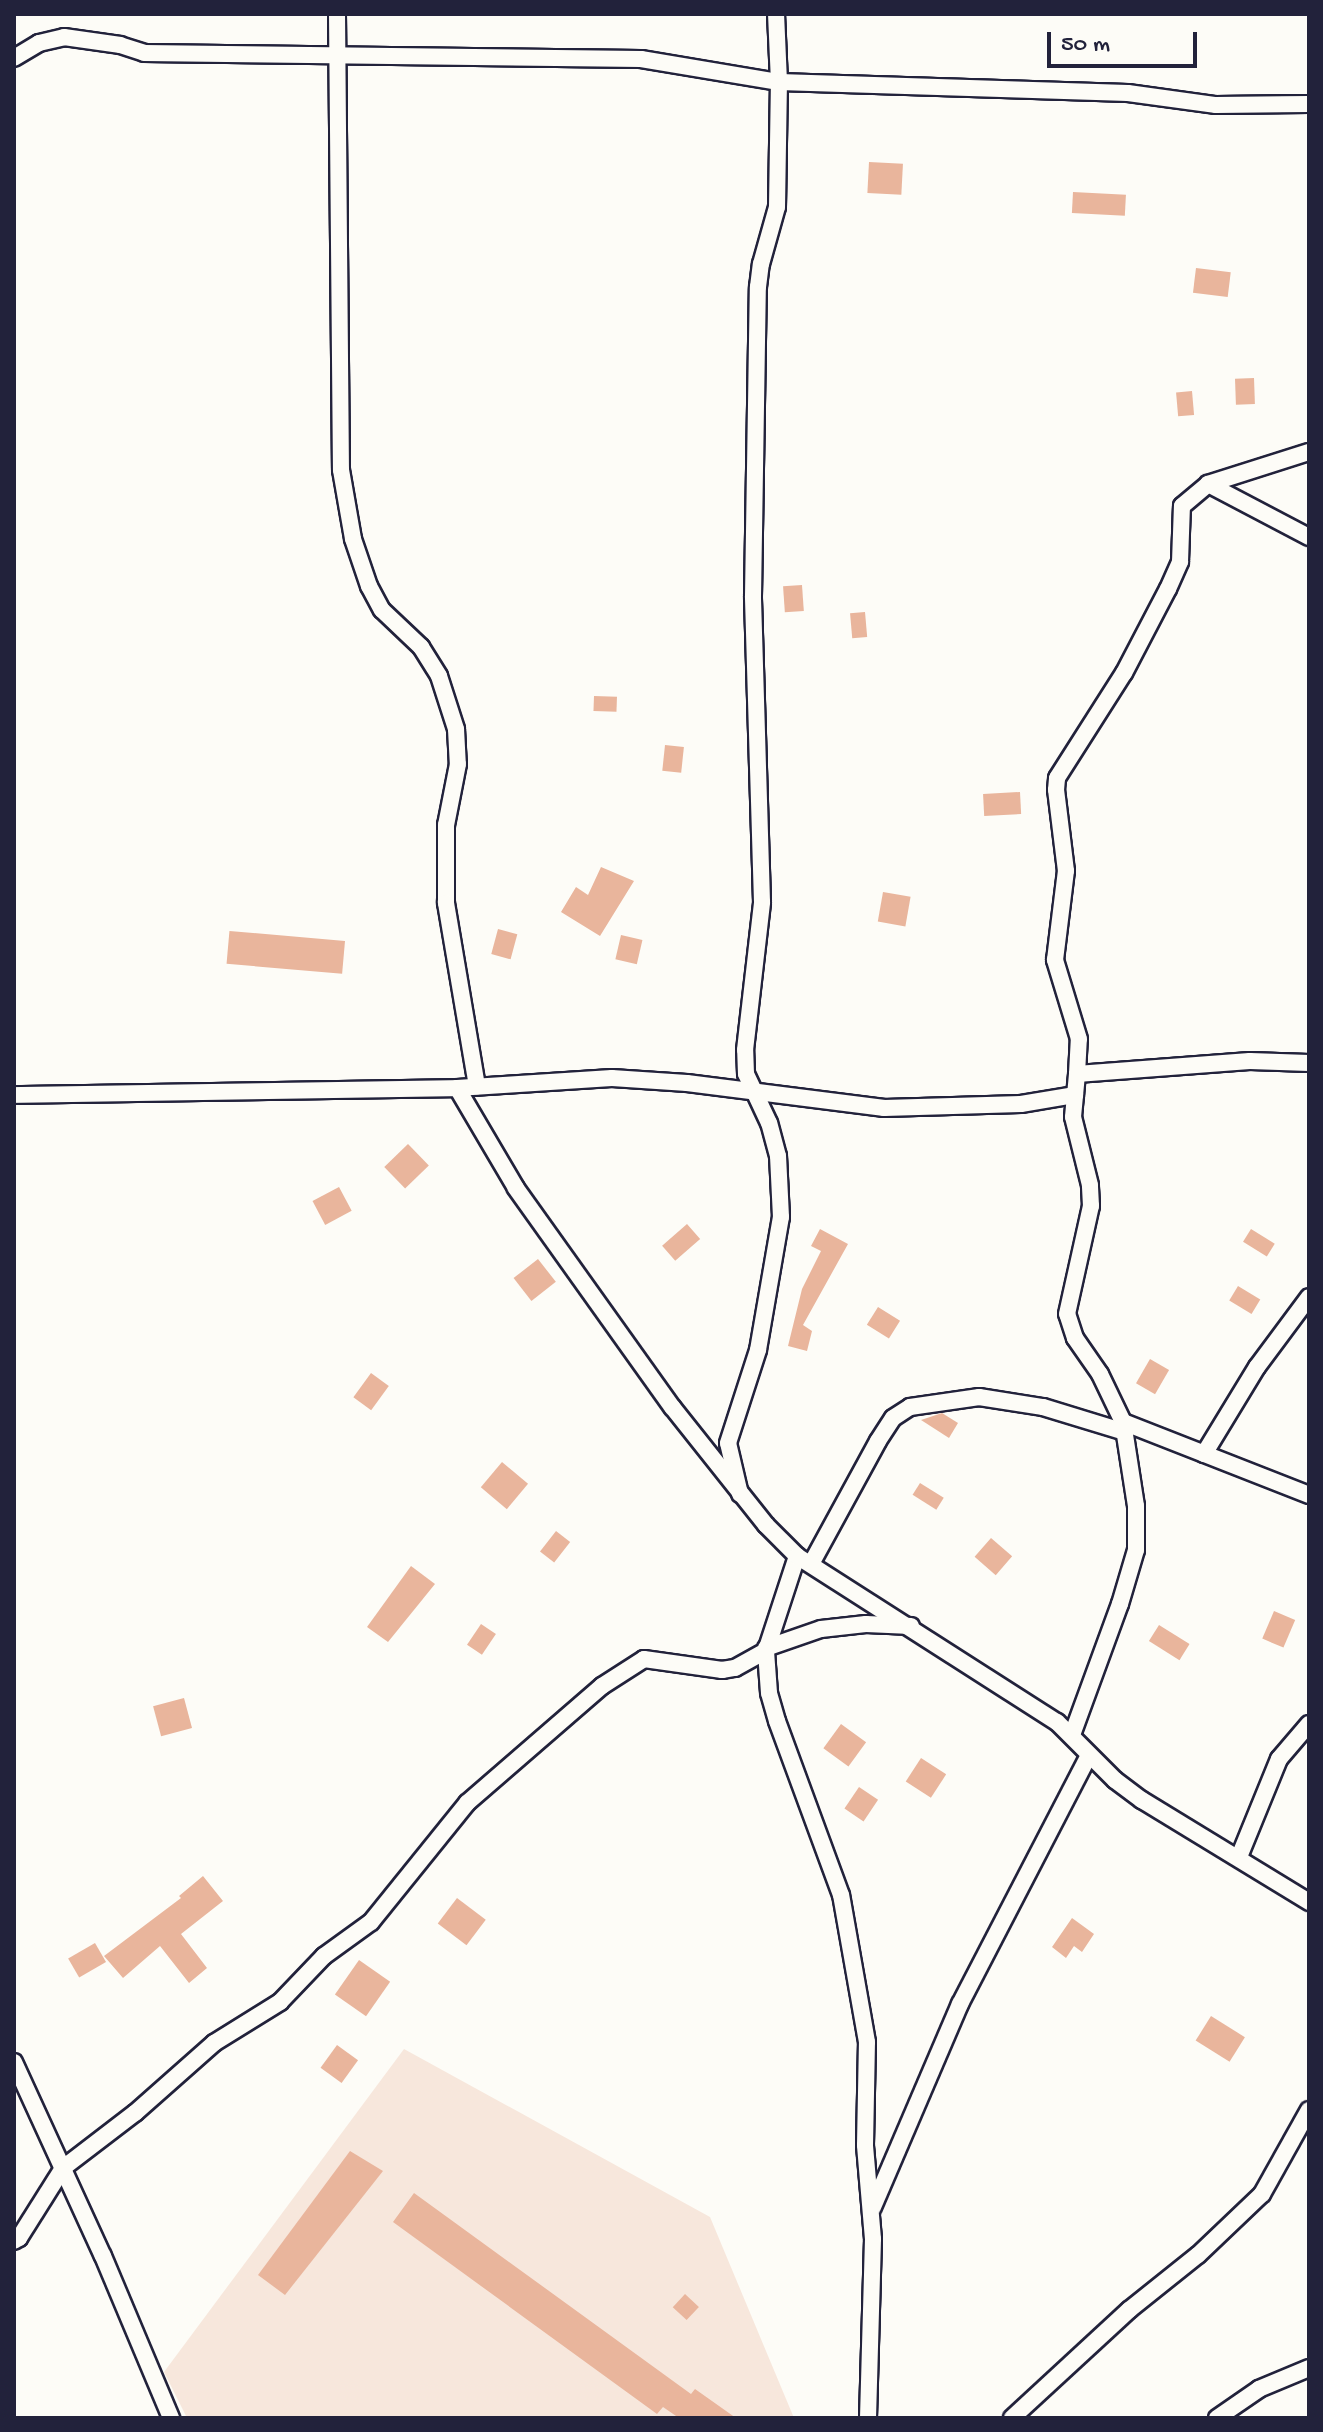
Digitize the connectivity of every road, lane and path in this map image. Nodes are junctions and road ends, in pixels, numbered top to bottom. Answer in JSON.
{"nodes":[{"id":1,"x":337,"y":14,"type":"edge"},
{"id":2,"x":776,"y":14,"type":"edge"},
{"id":3,"x":338,"y":54,"type":"junction"},
{"id":4,"x":14,"y":58,"type":"edge"},
{"id":5,"x":779,"y":82,"type":"junction"},
{"id":6,"x":1309,"y":104,"type":"edge"},
{"id":7,"x":1309,"y":452,"type":"edge"},
{"id":8,"x":1208,"y":484,"type":"junction"},
{"id":9,"x":1309,"y":537,"type":"edge"},
{"id":10,"x":1309,"y":1063,"type":"edge"},
{"id":11,"x":1077,"y":1074,"type":"junction"},
{"id":12,"x":477,"y":1086,"type":"junction"},
{"id":13,"x":457,"y":1088,"type":"junction"},
{"id":14,"x":752,"y":1091,"type":"junction"},
{"id":15,"x":14,"y":1095,"type":"edge"},
{"id":16,"x":1075,"y":1095,"type":"junction"},
{"id":17,"x":1309,"y":1297,"type":"edge"},
{"id":18,"x":1124,"y":1427,"type":"junction"},
{"id":19,"x":1204,"y":1454,"type":"junction"},
{"id":20,"x":740,"y":1494,"type":"junction"},
{"id":21,"x":1309,"y":1495,"type":"edge"},
{"id":22,"x":804,"y":1560,"type":"junction"},
{"id":23,"x":912,"y":1627,"type":"junction"},
{"id":24,"x":766,"y":1650,"type":"junction"},
{"id":25,"x":1309,"y":1724,"type":"edge"},
{"id":26,"x":1072,"y":1735,"type":"junction"},
{"id":27,"x":1089,"y":1755,"type":"junction"},
{"id":28,"x":1239,"y":1857,"type":"junction"},
{"id":29,"x":1309,"y":1902,"type":"edge"},
{"id":30,"x":14,"y":2062,"type":"edge"},
{"id":31,"x":1309,"y":2110,"type":"edge"},
{"id":32,"x":63,"y":2168,"type":"junction"},
{"id":33,"x":873,"y":2208,"type":"junction"},
{"id":34,"x":14,"y":2241,"type":"edge"},
{"id":35,"x":1309,"y":2368,"type":"edge"},
{"id":36,"x":171,"y":2418,"type":"edge"},
{"id":37,"x":868,"y":2418,"type":"edge"},
{"id":38,"x":1012,"y":2418,"type":"edge"},
{"id":39,"x":1217,"y":2418,"type":"edge"}],
"edges":[{"from":1,"to":3,"type":"street"},
{"from":2,"to":5,"type":"street"},
{"from":3,"to":4,"type":"street"},
{"from":3,"to":5,"type":"street"},
{"from":3,"to":12,"type":"street"},
{"from":5,"to":6,"type":"street"},
{"from":5,"to":14,"type":"street"},
{"from":7,"to":8,"type":"street"},
{"from":8,"to":9,"type":"street"},
{"from":8,"to":11,"type":"street"},
{"from":10,"to":11,"type":"street"},
{"from":11,"to":16,"type":"street"},
{"from":12,"to":13,"type":"street"},
{"from":12,"to":14,"type":"street"},
{"from":13,"to":15,"type":"street"},
{"from":13,"to":20,"type":"street"},
{"from":14,"to":16,"type":"street"},
{"from":14,"to":20,"type":"street"},
{"from":16,"to":18,"type":"street"},
{"from":17,"to":19,"type":"street"},
{"from":18,"to":19,"type":"street"},
{"from":18,"to":22,"type":"street"},
{"from":18,"to":26,"type":"street"},
{"from":19,"to":21,"type":"street"},
{"from":20,"to":22,"type":"street"},
{"from":22,"to":23,"type":"street"},
{"from":22,"to":24,"type":"street"},
{"from":23,"to":24,"type":"street"},
{"from":23,"to":26,"type":"street"},
{"from":24,"to":32,"type":"street"},
{"from":24,"to":33,"type":"street"},
{"from":25,"to":28,"type":"street"},
{"from":26,"to":27,"type":"street"},
{"from":27,"to":28,"type":"street"},
{"from":27,"to":33,"type":"street"},
{"from":28,"to":29,"type":"street"},
{"from":30,"to":32,"type":"street"},
{"from":31,"to":38,"type":"street"},
{"from":32,"to":34,"type":"street"},
{"from":32,"to":36,"type":"street"},
{"from":33,"to":37,"type":"street"},
{"from":35,"to":39,"type":"street"}]}
